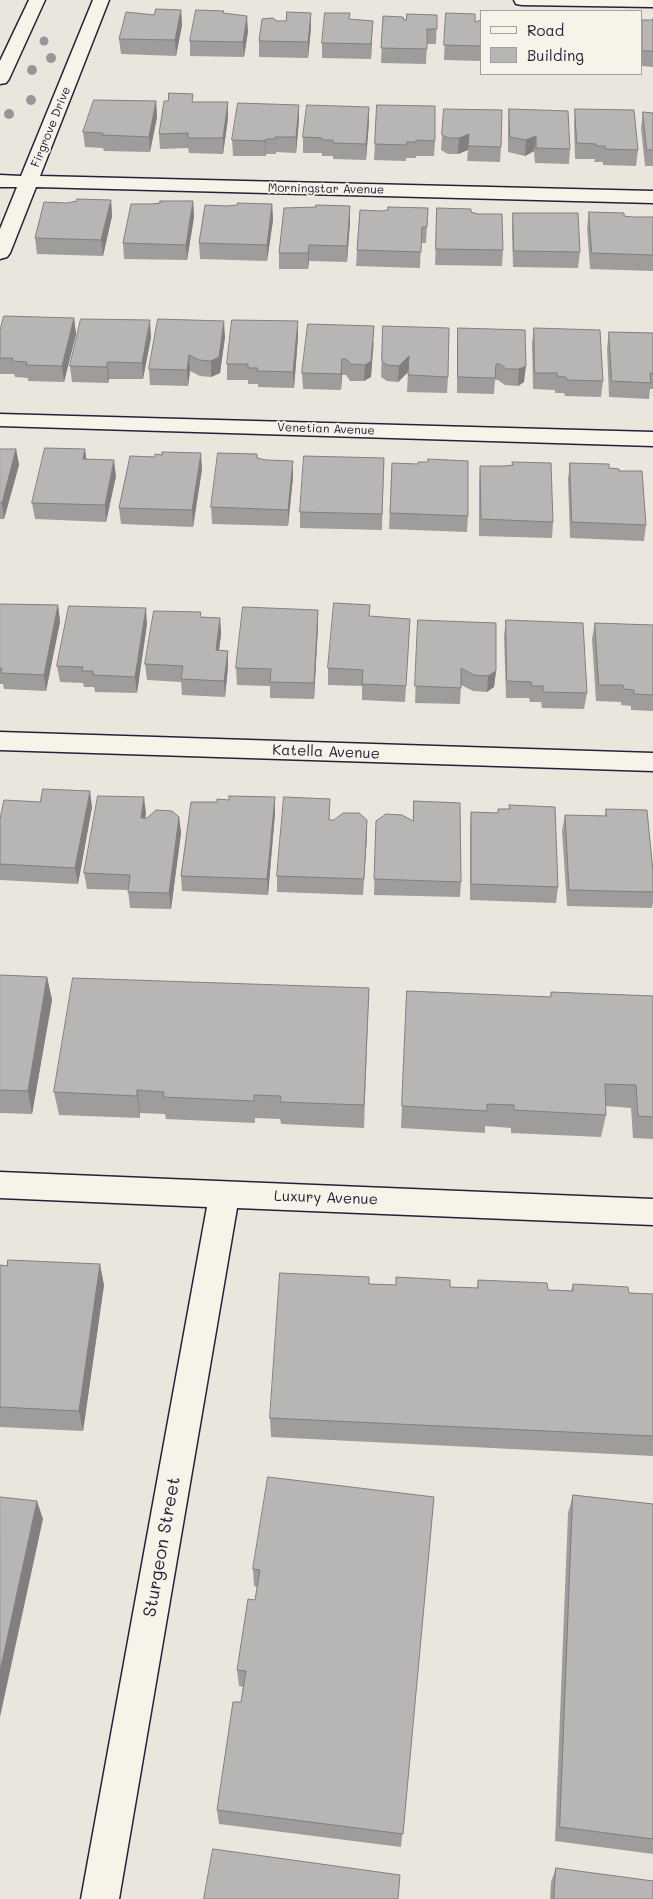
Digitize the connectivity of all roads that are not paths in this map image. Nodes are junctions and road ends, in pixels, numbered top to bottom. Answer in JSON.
{"nodes":[{"id":1,"x":37,"y":0,"type":"edge"},
{"id":2,"x":102,"y":0,"type":"edge"},
{"id":3,"x":522,"y":0,"type":"edge"},
{"id":4,"x":653,"y":2,"type":"edge"},
{"id":5,"x":0,"y":79,"type":"edge"},
{"id":6,"x":0,"y":181,"type":"edge"},
{"id":7,"x":29,"y":182,"type":"junction"},
{"id":8,"x":653,"y":197,"type":"edge"},
{"id":9,"x":0,"y":253,"type":"edge"},
{"id":10,"x":0,"y":420,"type":"edge"},
{"id":11,"x":653,"y":439,"type":"edge"},
{"id":12,"x":0,"y":741,"type":"edge"},
{"id":13,"x":653,"y":762,"type":"edge"},
{"id":14,"x":0,"y":1185,"type":"edge"},
{"id":15,"x":224,"y":1194,"type":"junction"},
{"id":16,"x":653,"y":1212,"type":"edge"},
{"id":17,"x":100,"y":1899,"type":"edge"}],
"edges":[{"from":1,"to":5,"type":"street"},
{"from":2,"to":7,"type":"street","name":"Firgrove Drive"},
{"from":3,"to":4,"type":"street"},
{"from":6,"to":7,"type":"street","name":"Morningstar Avenue"},
{"from":7,"to":8,"type":"street","name":"Morningstar Avenue"},
{"from":7,"to":9,"type":"street","name":"Firgrove Drive"},
{"from":10,"to":11,"type":"street","name":"Venetian Avenue"},
{"from":12,"to":13,"type":"street","name":"Katella Avenue"},
{"from":14,"to":15,"type":"street","name":"Luxury Avenue"},
{"from":15,"to":16,"type":"street","name":"Luxury Avenue"},
{"from":15,"to":17,"type":"street","name":"Sturgeon Street"}]}
